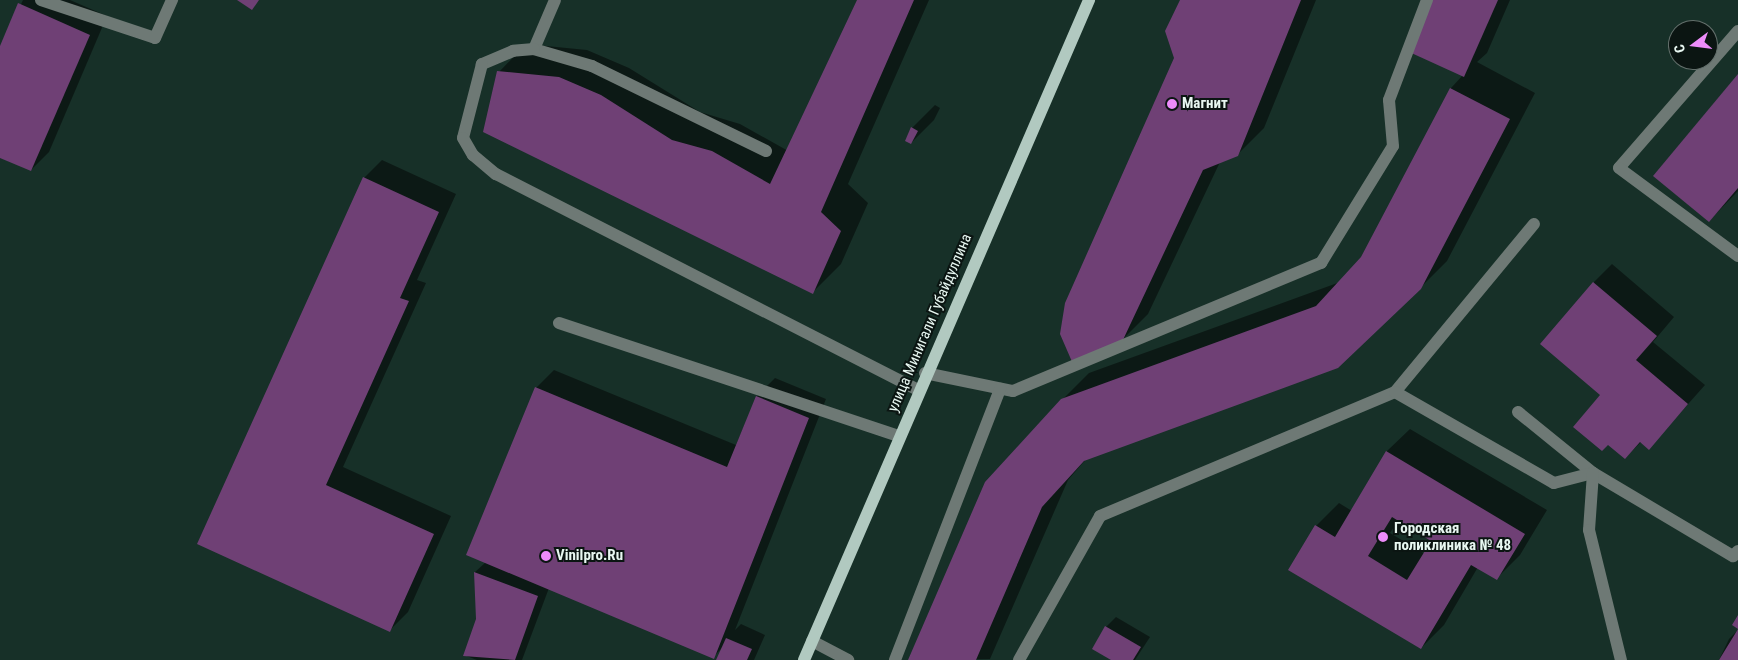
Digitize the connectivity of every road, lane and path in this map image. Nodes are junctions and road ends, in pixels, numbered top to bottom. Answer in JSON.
{"nodes":[{"id":1,"x":41,"y":0,"type":"edge"},
{"id":2,"x":172,"y":0,"type":"edge"},
{"id":3,"x":555,"y":0,"type":"edge"},
{"id":4,"x":1089,"y":0,"type":"edge"},
{"id":5,"x":1427,"y":0,"type":"edge"},
{"id":6,"x":1738,"y":31,"type":"edge"},
{"id":7,"x":534,"y":49,"type":"junction"},
{"id":8,"x":766,"y":151,"type":"dead end"},
{"id":9,"x":1534,"y":224,"type":"dead end"},
{"id":10,"x":1738,"y":256,"type":"edge"},
{"id":11,"x":559,"y":323,"type":"dead end"},
{"id":12,"x":924,"y":373,"type":"junction"},
{"id":13,"x":1000,"y":389,"type":"junction"},
{"id":14,"x":918,"y":390,"type":"junction"},
{"id":15,"x":1395,"y":392,"type":"junction"},
{"id":16,"x":1518,"y":412,"type":"dead end"},
{"id":17,"x":898,"y":436,"type":"junction"},
{"id":18,"x":1593,"y":473,"type":"junction"},
{"id":19,"x":1738,"y":551,"type":"edge"},
{"id":20,"x":812,"y":641,"type":"junction"},
{"id":21,"x":804,"y":660,"type":"edge"},
{"id":22,"x":848,"y":660,"type":"edge"},
{"id":23,"x":895,"y":660,"type":"edge"},
{"id":24,"x":1020,"y":660,"type":"edge"},
{"id":25,"x":1621,"y":660,"type":"edge"}],
"edges":[{"from":1,"to":2,"type":"lane"},
{"from":3,"to":7,"type":"lane"},
{"from":4,"to":12,"type":"main road","name":"улица Минигали Губайдуллина"},
{"from":5,"to":13,"type":"lane"},
{"from":6,"to":10,"type":"lane"},
{"from":7,"to":8,"type":"lane"},
{"from":7,"to":14,"type":"lane"},
{"from":9,"to":15,"type":"lane"},
{"from":11,"to":17,"type":"lane"},
{"from":12,"to":13,"type":"lane"},
{"from":12,"to":14,"type":"main road","name":"улица Минигали Губайдуллина"},
{"from":13,"to":23,"type":"lane"},
{"from":14,"to":17,"type":"main road","name":"улица Минигали Губайдуллина"},
{"from":15,"to":18,"type":"lane"},
{"from":15,"to":24,"type":"lane"},
{"from":16,"to":18,"type":"lane"},
{"from":17,"to":20,"type":"main road","name":"улица Минигали Губайдуллина"},
{"from":18,"to":19,"type":"lane"},
{"from":18,"to":25,"type":"lane"},
{"from":20,"to":21,"type":"main road","name":"улица Минигали Губайдуллина"},
{"from":20,"to":22,"type":"lane"}]}
